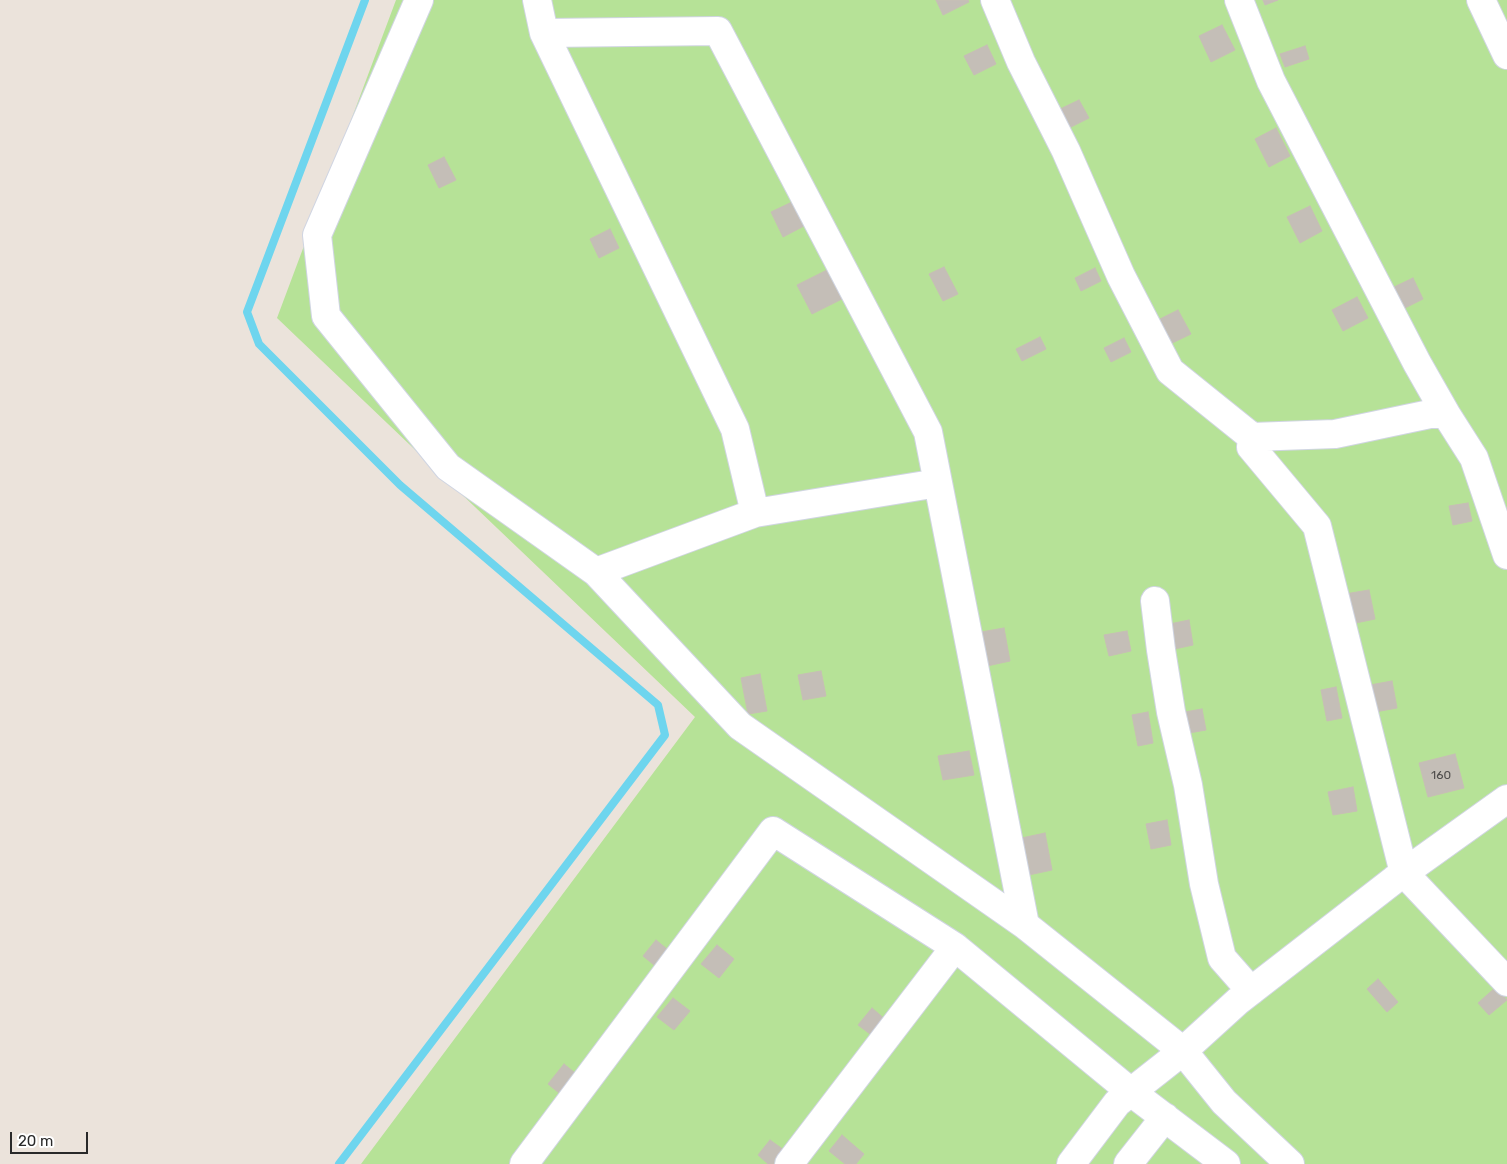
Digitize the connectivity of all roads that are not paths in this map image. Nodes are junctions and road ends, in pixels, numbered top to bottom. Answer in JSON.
{"nodes":[{"id":1,"x":418,"y":0,"type":"edge"},
{"id":2,"x":537,"y":0,"type":"edge"},
{"id":3,"x":995,"y":0,"type":"edge"},
{"id":4,"x":1239,"y":0,"type":"edge"},
{"id":5,"x":1481,"y":0,"type":"edge"},
{"id":6,"x":544,"y":33,"type":"junction"},
{"id":7,"x":1507,"y":55,"type":"edge"},
{"id":8,"x":1446,"y":414,"type":"junction"},
{"id":9,"x":1252,"y":437,"type":"junction"},
{"id":10,"x":938,"y":483,"type":"junction"},
{"id":11,"x":755,"y":513,"type":"junction"},
{"id":12,"x":1507,"y":555,"type":"edge"},
{"id":13,"x":596,"y":572,"type":"junction"},
{"id":14,"x":1155,"y":601,"type":"dead end"},
{"id":15,"x":1507,"y":799,"type":"edge"},
{"id":16,"x":1404,"y":873,"type":"junction"},
{"id":17,"x":1025,"y":925,"type":"junction"},
{"id":18,"x":955,"y":946,"type":"junction"},
{"id":19,"x":1507,"y":982,"type":"edge"},
{"id":20,"x":1251,"y":990,"type":"junction"},
{"id":21,"x":1183,"y":1051,"type":"junction"},
{"id":22,"x":1131,"y":1092,"type":"junction"},
{"id":23,"x":1165,"y":1118,"type":"junction"},
{"id":24,"x":524,"y":1164,"type":"edge"},
{"id":25,"x":789,"y":1164,"type":"edge"},
{"id":26,"x":1071,"y":1164,"type":"edge"},
{"id":27,"x":1128,"y":1164,"type":"edge"},
{"id":28,"x":1226,"y":1164,"type":"edge"},
{"id":29,"x":1290,"y":1164,"type":"edge"}],
"edges":[{"from":1,"to":13,"type":"lane"},
{"from":2,"to":6,"type":"lane"},
{"from":3,"to":9,"type":"lane"},
{"from":4,"to":8,"type":"lane"},
{"from":5,"to":7,"type":"lane"},
{"from":6,"to":10,"type":"lane"},
{"from":6,"to":11,"type":"lane"},
{"from":8,"to":9,"type":"lane"},
{"from":8,"to":12,"type":"lane"},
{"from":9,"to":16,"type":"lane"},
{"from":10,"to":11,"type":"lane"},
{"from":10,"to":17,"type":"lane"},
{"from":11,"to":13,"type":"lane"},
{"from":13,"to":17,"type":"lane"},
{"from":14,"to":20,"type":"lane"},
{"from":15,"to":16,"type":"lane"},
{"from":16,"to":19,"type":"lane"},
{"from":16,"to":20,"type":"lane"},
{"from":17,"to":21,"type":"lane"},
{"from":18,"to":22,"type":"lane"},
{"from":18,"to":24,"type":"lane"},
{"from":18,"to":25,"type":"lane"},
{"from":20,"to":21,"type":"lane"},
{"from":21,"to":22,"type":"lane"},
{"from":21,"to":29,"type":"lane"},
{"from":22,"to":23,"type":"lane"},
{"from":22,"to":26,"type":"lane"},
{"from":23,"to":27,"type":"lane"},
{"from":23,"to":28,"type":"lane"}]}
